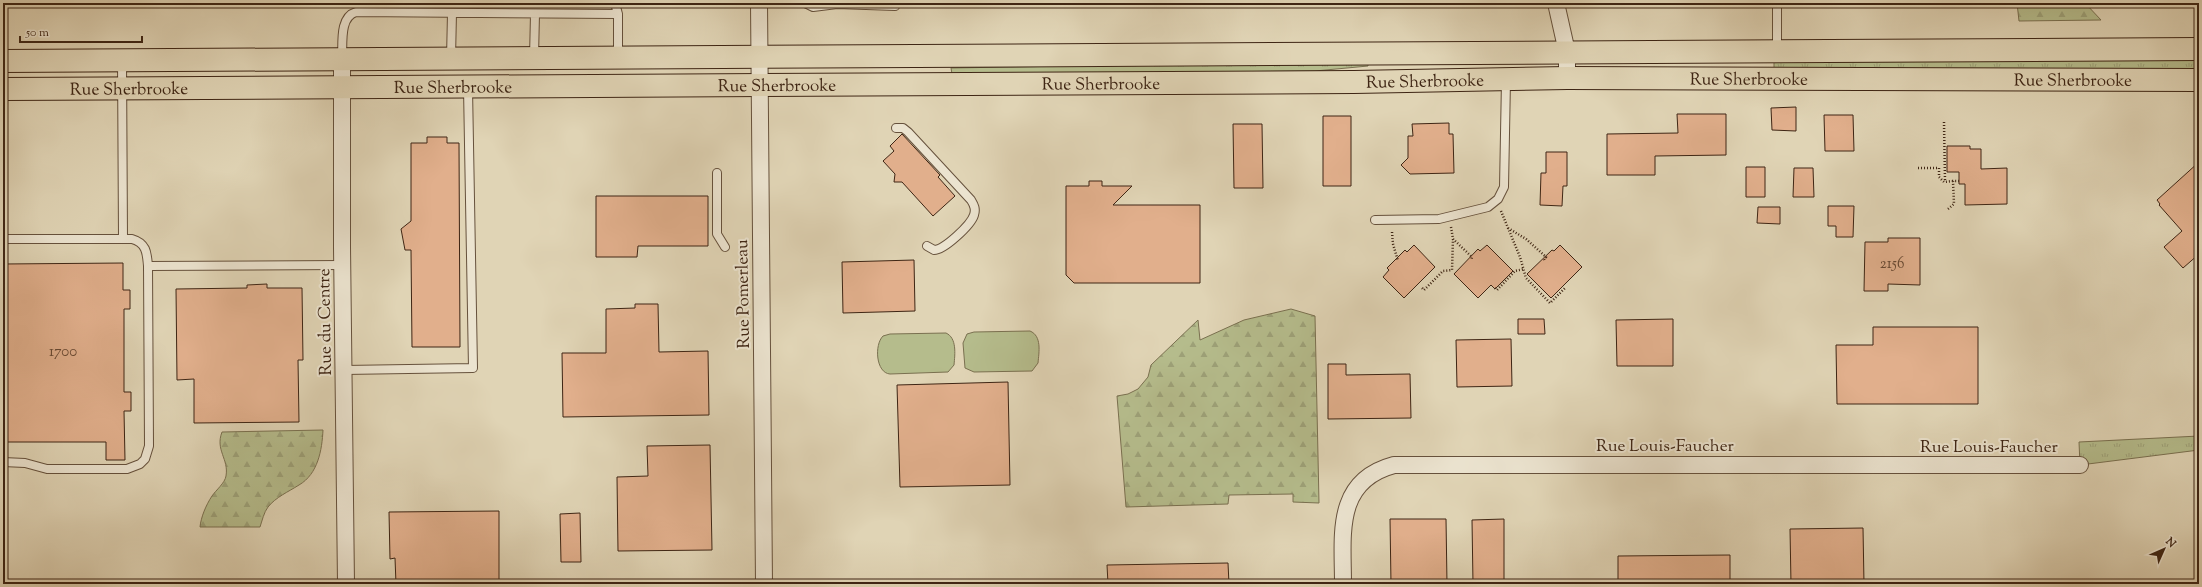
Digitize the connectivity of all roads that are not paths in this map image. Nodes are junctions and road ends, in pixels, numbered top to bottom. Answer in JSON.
{"nodes":[{"id":1,"x":361,"y":3,"type":"edge"},
{"id":2,"x":615,"y":3,"type":"edge"},
{"id":3,"x":759,"y":3,"type":"edge"},
{"id":4,"x":805,"y":3,"type":"edge"},
{"id":5,"x":1556,"y":3,"type":"edge"},
{"id":6,"x":1777,"y":3,"type":"edge"},
{"id":7,"x":895,"y":4,"type":"edge"},
{"id":8,"x":356,"y":12,"type":"junction"},
{"id":9,"x":452,"y":13,"type":"junction"},
{"id":10,"x":535,"y":14,"type":"junction"},
{"id":11,"x":618,"y":14,"type":"junction"},
{"id":12,"x":2199,"y":49,"type":"edge"},
{"id":13,"x":1777,"y":50,"type":"junction"},
{"id":14,"x":1567,"y":52,"type":"junction"},
{"id":15,"x":758,"y":56,"type":"junction"},
{"id":16,"x":534,"y":57,"type":"junction"},
{"id":17,"x":618,"y":57,"type":"junction"},
{"id":18,"x":342,"y":58,"type":"junction"},
{"id":19,"x":451,"y":58,"type":"junction"},
{"id":20,"x":122,"y":60,"type":"junction"},
{"id":21,"x":3,"y":61,"type":"edge"},
{"id":22,"x":1567,"y":78,"type":"junction"},
{"id":23,"x":1506,"y":79,"type":"junction"},
{"id":24,"x":2199,"y":80,"type":"edge"},
{"id":25,"x":758,"y":85,"type":"junction"},
{"id":26,"x":468,"y":87,"type":"junction"},
{"id":27,"x":122,"y":88,"type":"junction"},
{"id":28,"x":342,"y":88,"type":"junction"},
{"id":29,"x":3,"y":89,"type":"edge"},
{"id":30,"x":896,"y":128,"type":"dead end"},
{"id":31,"x":717,"y":173,"type":"dead end"},
{"id":32,"x":1375,"y":220,"type":"dead end"},
{"id":33,"x":123,"y":238,"type":"junction"},
{"id":34,"x":3,"y":239,"type":"edge"},
{"id":35,"x":927,"y":246,"type":"dead end"},
{"id":36,"x":725,"y":247,"type":"dead end"},
{"id":37,"x":342,"y":265,"type":"junction"},
{"id":38,"x":148,"y":266,"type":"junction"},
{"id":39,"x":344,"y":370,"type":"junction"},
{"id":40,"x":3,"y":462,"type":"edge"},
{"id":41,"x":2080,"y":465,"type":"dead end"},
{"id":42,"x":346,"y":584,"type":"edge"},
{"id":43,"x":764,"y":584,"type":"edge"},
{"id":44,"x":1343,"y":584,"type":"edge"}],
"edges":[{"from":1,"to":8,"type":"lane"},
{"from":2,"to":11,"type":"lane"},
{"from":3,"to":15,"type":"street","name":"Rue Pomerleau"},
{"from":4,"to":7,"type":"lane"},
{"from":5,"to":14,"type":"street"},
{"from":6,"to":13,"type":"lane"},
{"from":8,"to":9,"type":"lane"},
{"from":8,"to":18,"type":"lane"},
{"from":9,"to":10,"type":"lane"},
{"from":9,"to":19,"type":"lane"},
{"from":10,"to":11,"type":"lane"},
{"from":10,"to":16,"type":"lane"},
{"from":11,"to":17,"type":"lane"},
{"from":12,"to":13,"type":"main road","name":"Rue Sherbrooke"},
{"from":13,"to":14,"type":"main road","name":"Rue Sherbrooke"},
{"from":14,"to":15,"type":"main road","name":"Rue Sherbrooke"},
{"from":14,"to":22,"type":"street"},
{"from":15,"to":17,"type":"main road","name":"Rue Sherbrooke"},
{"from":15,"to":25,"type":"street","name":"Rue Pomerleau"},
{"from":16,"to":17,"type":"main road","name":"Rue Sherbrooke"},
{"from":16,"to":19,"type":"main road","name":"Rue Sherbrooke"},
{"from":18,"to":19,"type":"main road","name":"Rue Sherbrooke"},
{"from":18,"to":20,"type":"main road","name":"Rue Sherbrooke"},
{"from":18,"to":28,"type":"street","name":"Rue du Centre"},
{"from":20,"to":21,"type":"main road","name":"Rue Sherbrooke"},
{"from":20,"to":27,"type":"lane"},
{"from":22,"to":23,"type":"main road","name":"Rue Sherbrooke"},
{"from":22,"to":24,"type":"main road","name":"Rue Sherbrooke"},
{"from":23,"to":25,"type":"main road","name":"Rue Sherbrooke"},
{"from":23,"to":32,"type":"lane"},
{"from":25,"to":26,"type":"main road","name":"Rue Sherbrooke"},
{"from":25,"to":43,"type":"street","name":"Rue Pomerleau"},
{"from":26,"to":28,"type":"main road","name":"Rue Sherbrooke"},
{"from":26,"to":39,"type":"lane"},
{"from":27,"to":28,"type":"main road","name":"Rue Sherbrooke"},
{"from":27,"to":29,"type":"main road","name":"Rue Sherbrooke"},
{"from":27,"to":33,"type":"lane"},
{"from":28,"to":37,"type":"street","name":"Rue du Centre"},
{"from":30,"to":35,"type":"lane"},
{"from":31,"to":36,"type":"lane"},
{"from":33,"to":34,"type":"lane"},
{"from":33,"to":38,"type":"lane"},
{"from":37,"to":38,"type":"lane"},
{"from":37,"to":39,"type":"street","name":"Rue du Centre"},
{"from":38,"to":40,"type":"lane"},
{"from":39,"to":42,"type":"street","name":"Rue du Centre"},
{"from":41,"to":44,"type":"street","name":"Rue Louis-Faucher"}]}
